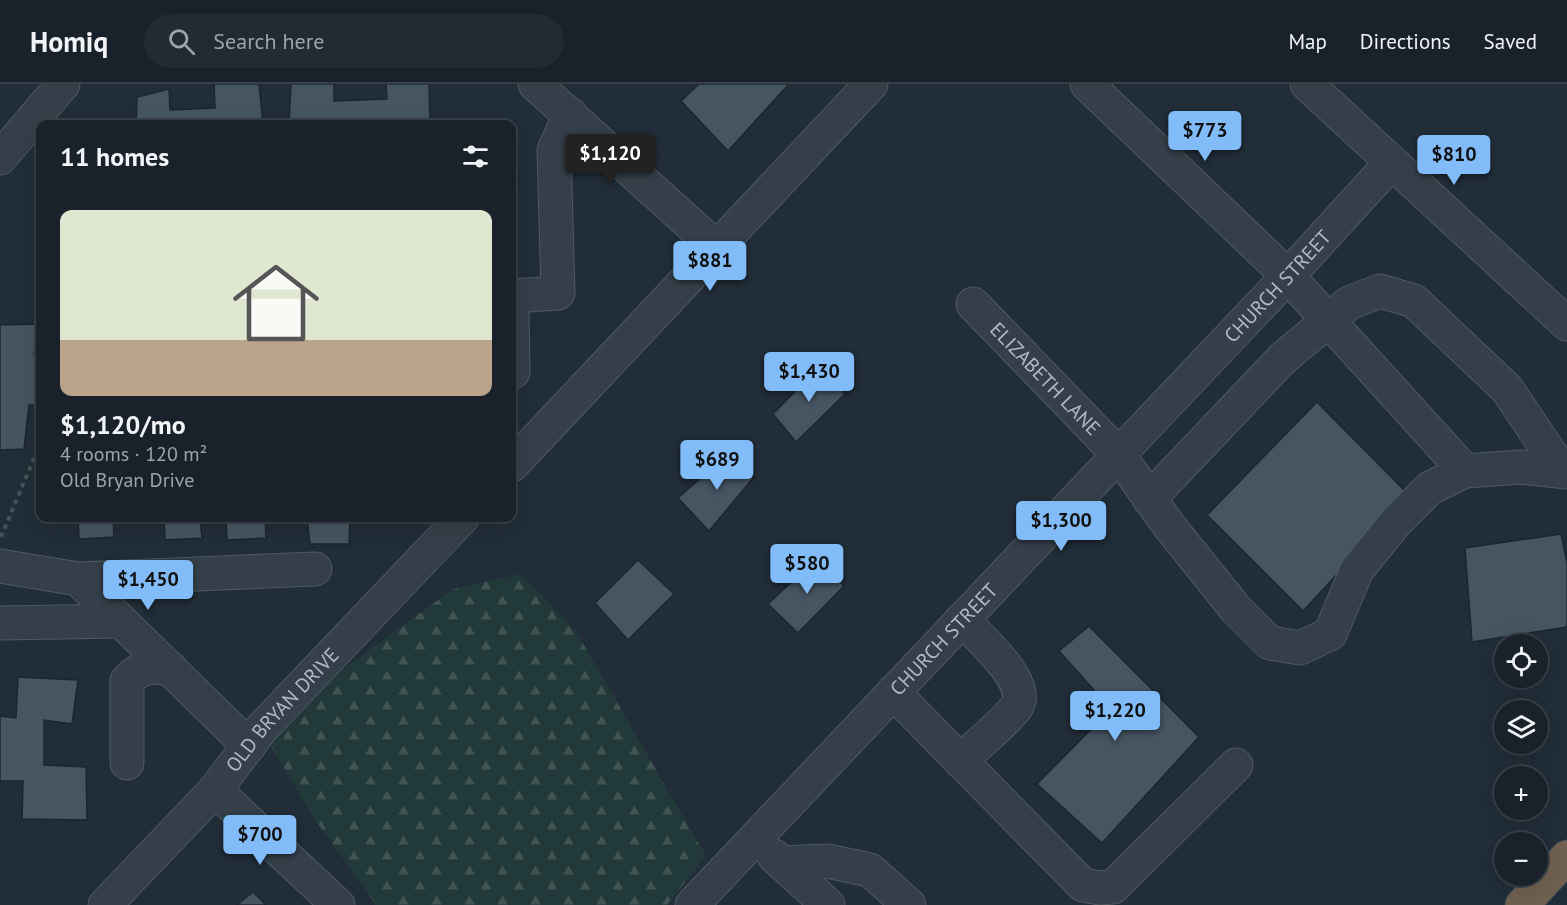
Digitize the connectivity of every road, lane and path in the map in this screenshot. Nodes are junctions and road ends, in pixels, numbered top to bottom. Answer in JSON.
{"nodes":[{"id":1,"x":535,"y":84,"type":"edge"},
{"id":2,"x":871,"y":84,"type":"edge"},
{"id":3,"x":1087,"y":84,"type":"edge"},
{"id":4,"x":1307,"y":84,"type":"edge"},
{"id":5,"x":54,"y":88,"type":"edge"},
{"id":6,"x":570,"y":114,"type":"junction"},
{"id":7,"x":0,"y":158,"type":"edge"},
{"id":8,"x":1391,"y":163,"type":"junction"},
{"id":9,"x":717,"y":248,"type":"junction"},
{"id":10,"x":1288,"y":276,"type":"junction"},
{"id":11,"x":516,"y":296,"type":"edge"},
{"id":12,"x":973,"y":304,"type":"dead end"},
{"id":13,"x":1327,"y":319,"type":"junction"},
{"id":14,"x":1567,"y":324,"type":"edge"},
{"id":15,"x":1118,"y":454,"type":"junction"},
{"id":16,"x":36,"y":455,"type":"edge"},
{"id":17,"x":516,"y":461,"type":"edge"},
{"id":18,"x":1465,"y":471,"type":"junction"},
{"id":19,"x":1565,"y":472,"type":"edge"},
{"id":20,"x":1149,"y":499,"type":"junction"},
{"id":21,"x":458,"y":522,"type":"edge"},
{"id":22,"x":0,"y":540,"type":"edge"},
{"id":23,"x":0,"y":566,"type":"edge"},
{"id":24,"x":315,"y":568,"type":"dead end"},
{"id":25,"x":78,"y":579,"type":"junction"},
{"id":26,"x":962,"y":619,"type":"junction"},
{"id":27,"x":121,"y":621,"type":"junction"},
{"id":28,"x":0,"y":623,"type":"edge"},
{"id":29,"x":170,"y":668,"type":"junction"},
{"id":30,"x":893,"y":692,"type":"junction"},
{"id":31,"x":249,"y":746,"type":"junction"},
{"id":32,"x":960,"y":761,"type":"junction"},
{"id":33,"x":127,"y":763,"type":"dead end"},
{"id":34,"x":1236,"y":765,"type":"dead end"},
{"id":35,"x":215,"y":790,"type":"junction"},
{"id":36,"x":755,"y":839,"type":"junction"},
{"id":37,"x":1567,"y":857,"type":"edge"},
{"id":38,"x":782,"y":863,"type":"junction"},
{"id":39,"x":110,"y":903,"type":"edge"},
{"id":40,"x":339,"y":905,"type":"edge"},
{"id":41,"x":692,"y":905,"type":"edge"},
{"id":42,"x":828,"y":905,"type":"edge"},
{"id":43,"x":909,"y":905,"type":"edge"},
{"id":44,"x":1522,"y":905,"type":"edge"}],
"edges":[{"from":1,"to":6,"type":"street"},
{"from":2,"to":9,"type":"street"},
{"from":3,"to":10,"type":"street"},
{"from":4,"to":8,"type":"street"},
{"from":5,"to":7,"type":"street"},
{"from":6,"to":9,"type":"street"},
{"from":6,"to":11,"type":"street"},
{"from":8,"to":10,"type":"street","name":"CHURCH STREET"},
{"from":8,"to":14,"type":"street"},
{"from":9,"to":17,"type":"street"},
{"from":10,"to":13,"type":"street"},
{"from":10,"to":15,"type":"street","name":"CHURCH STREET"},
{"from":12,"to":15,"type":"street","name":"ELIZABETH LANE"},
{"from":13,"to":18,"type":"street"},
{"from":13,"to":19,"type":"street"},
{"from":13,"to":20,"type":"street"},
{"from":15,"to":20,"type":"street","name":"ELIZABETH LANE"},
{"from":15,"to":26,"type":"street","name":"CHURCH STREET"},
{"from":16,"to":22,"type":"path"},
{"from":18,"to":19,"type":"street"},
{"from":18,"to":20,"type":"street","name":"ELIZABETH LANE"},
{"from":21,"to":31,"type":"street","name":"OLD BRYAN DRIVE"},
{"from":23,"to":25,"type":"street"},
{"from":24,"to":25,"type":"street"},
{"from":25,"to":27,"type":"street"},
{"from":26,"to":30,"type":"street","name":"CHURCH STREET"},
{"from":26,"to":32,"type":"street"},
{"from":27,"to":28,"type":"street"},
{"from":27,"to":29,"type":"street"},
{"from":29,"to":31,"type":"street"},
{"from":29,"to":33,"type":"street"},
{"from":30,"to":32,"type":"street"},
{"from":30,"to":36,"type":"street","name":"CHURCH STREET"},
{"from":31,"to":35,"type":"street","name":"OLD BRYAN DRIVE"},
{"from":32,"to":34,"type":"street"},
{"from":35,"to":39,"type":"street","name":"OLD BRYAN DRIVE"},
{"from":35,"to":40,"type":"street"},
{"from":36,"to":38,"type":"street"},
{"from":36,"to":41,"type":"street","name":"CHURCH STREET"},
{"from":37,"to":44,"type":"highway"},
{"from":38,"to":42,"type":"street"},
{"from":38,"to":43,"type":"street"}]}
